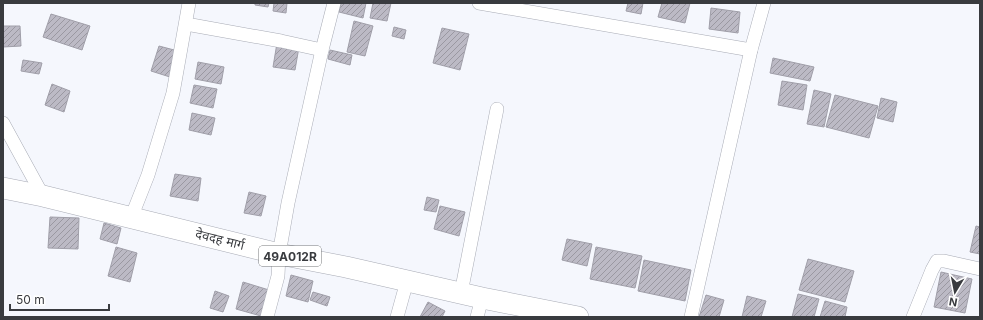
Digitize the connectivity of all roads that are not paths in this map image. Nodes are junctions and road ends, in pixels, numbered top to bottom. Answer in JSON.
{"nodes":[{"id":1,"x":189,"y":3,"type":"edge"},
{"id":2,"x":334,"y":3,"type":"edge"},
{"id":3,"x":478,"y":3,"type":"edge"},
{"id":4,"x":764,"y":3,"type":"edge"},
{"id":5,"x":186,"y":24,"type":"junction"},
{"id":6,"x":322,"y":50,"type":"junction"},
{"id":7,"x":751,"y":50,"type":"junction"},
{"id":8,"x":497,"y":109,"type":"dead end"},
{"id":9,"x":3,"y":124,"type":"edge"},
{"id":10,"x":3,"y":188,"type":"edge"},
{"id":11,"x":43,"y":196,"type":"junction"},
{"id":12,"x":130,"y":218,"type":"junction"},
{"id":13,"x":279,"y":254,"type":"junction"},
{"id":14,"x":980,"y":269,"type":"edge"},
{"id":15,"x":407,"y":281,"type":"junction"},
{"id":16,"x":460,"y":293,"type":"junction"},
{"id":17,"x":480,"y":308,"type":"edge"},
{"id":18,"x":267,"y":317,"type":"edge"},
{"id":19,"x":397,"y":317,"type":"edge"},
{"id":20,"x":578,"y":317,"type":"edge"},
{"id":21,"x":691,"y":317,"type":"edge"},
{"id":22,"x":913,"y":317,"type":"edge"}],
"edges":[{"from":1,"to":5,"type":"street"},
{"from":2,"to":6,"type":"street"},
{"from":3,"to":7,"type":"street"},
{"from":4,"to":7,"type":"street"},
{"from":5,"to":6,"type":"street"},
{"from":5,"to":12,"type":"street"},
{"from":6,"to":13,"type":"street"},
{"from":7,"to":21,"type":"street"},
{"from":8,"to":16,"type":"street"},
{"from":9,"to":11,"type":"street"},
{"from":10,"to":11,"type":"main road","name":"देवदह मार्ग","number":"49A012R"},
{"from":11,"to":12,"type":"main road","name":"देवदह मार्ग","number":"49A012R"},
{"from":12,"to":13,"type":"main road","name":"देवदह मार्ग","number":"49A012R"},
{"from":13,"to":15,"type":"main road","name":"देवदह मार्ग","number":"49A012R"},
{"from":13,"to":18,"type":"street"},
{"from":14,"to":22,"type":"street"},
{"from":15,"to":16,"type":"main road","name":"देवदह मार्ग","number":"49A012R"},
{"from":15,"to":19,"type":"street"},
{"from":16,"to":17,"type":"main road","name":"देवदह मार्ग","number":"49A012R"},
{"from":17,"to":20,"type":"main road","name":"देवदह मार्ग","number":"49A012R"}]}
